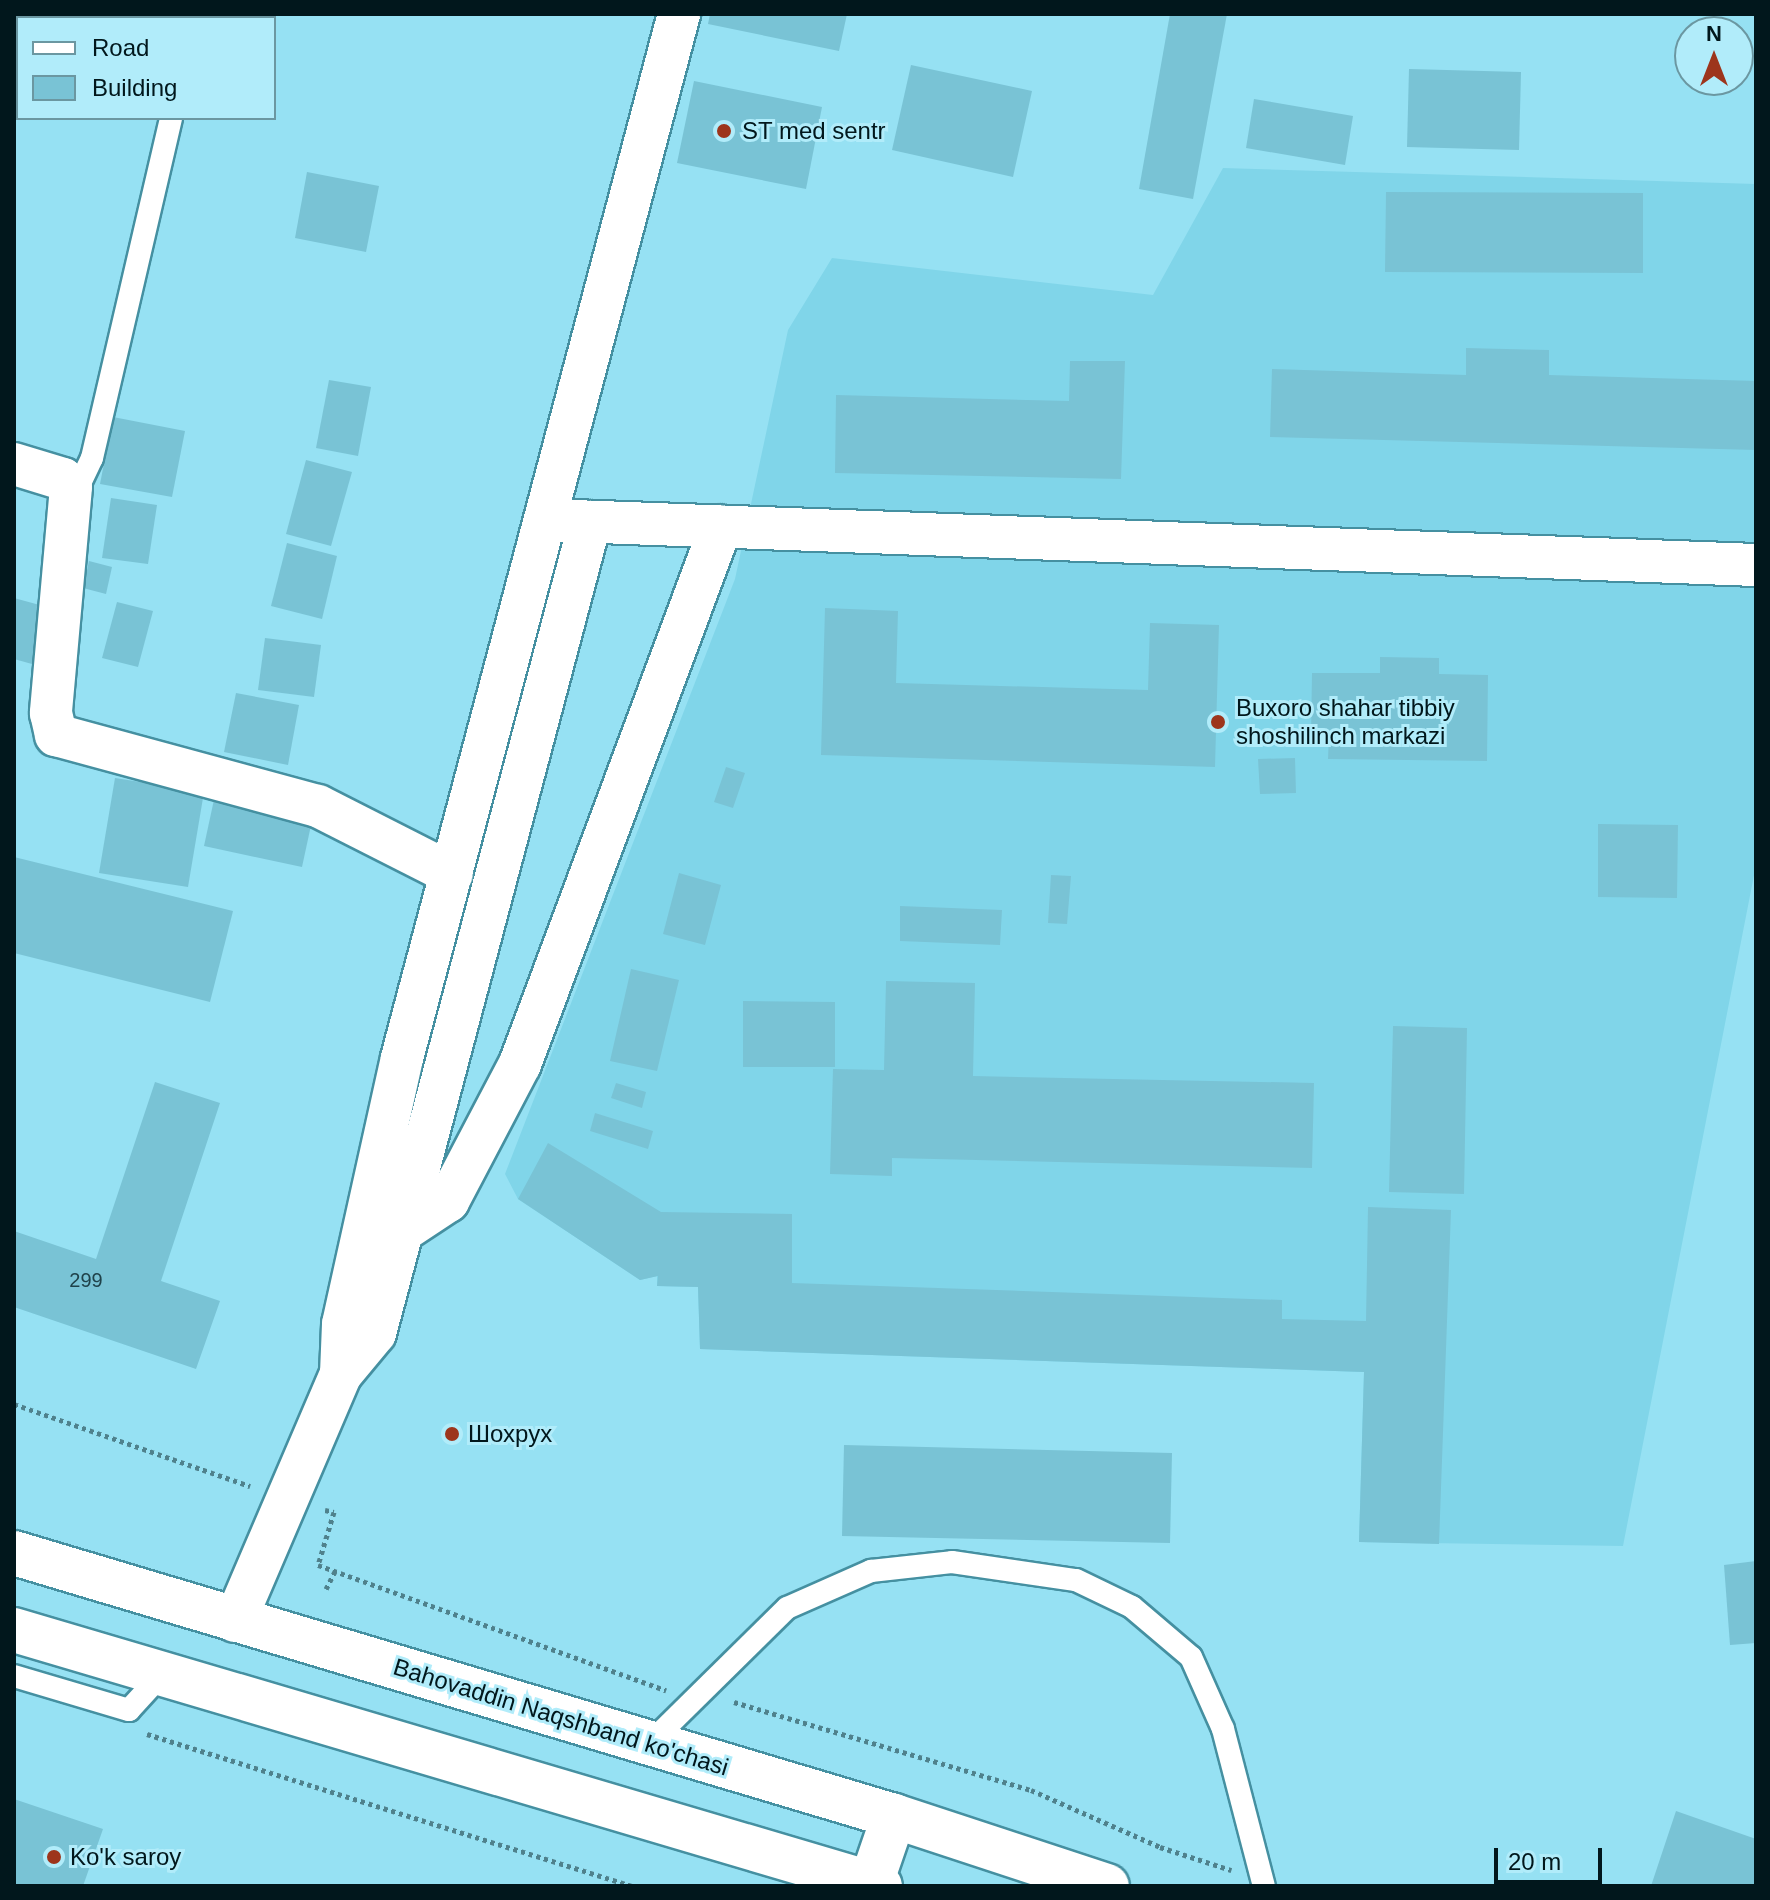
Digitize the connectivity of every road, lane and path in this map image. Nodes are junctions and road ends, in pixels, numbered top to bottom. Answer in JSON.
{"nodes":[{"id":1,"x":679,"y":14,"type":"edge"},
{"id":2,"x":171,"y":120,"type":"edge"},
{"id":3,"x":14,"y":464,"type":"edge"},
{"id":4,"x":72,"y":499,"type":"junction"},
{"id":5,"x":546,"y":520,"type":"junction"},
{"id":6,"x":590,"y":522,"type":"junction"},
{"id":7,"x":721,"y":526,"type":"junction"},
{"id":8,"x":1756,"y":565,"type":"edge"},
{"id":9,"x":452,"y":874,"type":"junction"},
{"id":10,"x":404,"y":1230,"type":"junction"},
{"id":11,"x":341,"y":1374,"type":"junction"},
{"id":12,"x":14,"y":1404,"type":"edge"},
{"id":13,"x":288,"y":1500,"type":"junction"},
{"id":14,"x":14,"y":1553,"type":"edge"},
{"id":15,"x":335,"y":1571,"type":"junction"},
{"id":16,"x":326,"y":1589,"type":"dead end"},
{"id":17,"x":235,"y":1621,"type":"junction"},
{"id":18,"x":14,"y":1630,"type":"edge"},
{"id":19,"x":162,"y":1674,"type":"junction"},
{"id":20,"x":14,"y":1676,"type":"edge"},
{"id":21,"x":693,"y":1700,"type":"junction"},
{"id":22,"x":142,"y":1733,"type":"dead end"},
{"id":23,"x":650,"y":1743,"type":"junction"},
{"id":24,"x":894,"y":1816,"type":"junction"},
{"id":25,"x":1044,"y":1876,"type":"edge"},
{"id":26,"x":1263,"y":1883,"type":"edge"},
{"id":27,"x":875,"y":1884,"type":"edge"},
{"id":28,"x":632,"y":1886,"type":"edge"},
{"id":29,"x":1107,"y":1886,"type":"edge"}],
"edges":[{"from":1,"to":5,"type":"street"},
{"from":2,"to":4,"type":"lane"},
{"from":3,"to":4,"type":"street"},
{"from":4,"to":9,"type":"street"},
{"from":5,"to":6,"type":"street"},
{"from":5,"to":9,"type":"street"},
{"from":6,"to":7,"type":"street"},
{"from":6,"to":10,"type":"street"},
{"from":7,"to":8,"type":"street"},
{"from":7,"to":10,"type":"street"},
{"from":9,"to":11,"type":"street"},
{"from":10,"to":11,"type":"street"},
{"from":11,"to":13,"type":"street"},
{"from":12,"to":13,"type":"path"},
{"from":13,"to":15,"type":"path"},
{"from":13,"to":17,"type":"street"},
{"from":14,"to":17,"type":"main road","name":"Bahovaddin Naqshband ko'chasi"},
{"from":15,"to":16,"type":"path"},
{"from":15,"to":21,"type":"path"},
{"from":17,"to":23,"type":"main road","name":"Bahovaddin Naqshband ko'chasi"},
{"from":18,"to":19,"type":"main road"},
{"from":19,"to":20,"type":"lane"},
{"from":19,"to":27,"type":"main road"},
{"from":21,"to":23,"type":"lane"},
{"from":21,"to":26,"type":"path"},
{"from":21,"to":26,"type":"lane"},
{"from":22,"to":28,"type":"path"},
{"from":23,"to":24,"type":"main road","name":"Bahovaddin Naqshband ko'chasi"},
{"from":24,"to":25,"type":"main road","name":"Bahovaddin Naqshband ko'chasi"},
{"from":24,"to":27,"type":"main road"},
{"from":25,"to":29,"type":"main road","name":"Bahovaddin Naqshband ko'chasi"}]}
